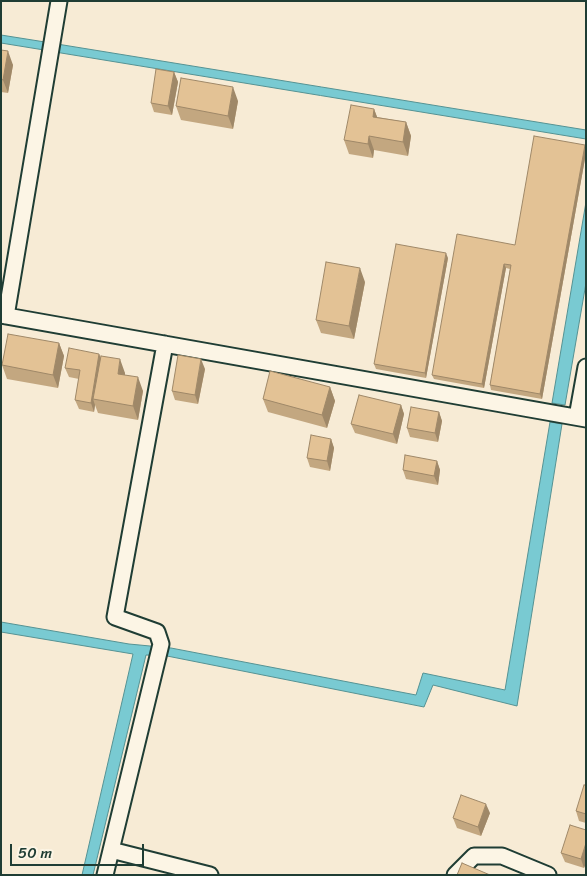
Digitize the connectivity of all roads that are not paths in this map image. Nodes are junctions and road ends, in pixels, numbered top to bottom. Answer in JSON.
{"nodes":[{"id":1,"x":59,"y":1,"type":"edge"},
{"id":2,"x":4,"y":316,"type":"edge"},
{"id":3,"x":165,"y":344,"type":"junction"},
{"id":4,"x":586,"y":367,"type":"edge"},
{"id":5,"x":582,"y":418,"type":"edge"},
{"id":6,"x":110,"y":850,"type":"junction"},
{"id":7,"x":104,"y":875,"type":"edge"},
{"id":8,"x":210,"y":875,"type":"edge"},
{"id":9,"x":455,"y":875,"type":"edge"},
{"id":10,"x":548,"y":875,"type":"edge"}],
"edges":[{"from":1,"to":2,"type":"street"},
{"from":2,"to":3,"type":"street"},
{"from":3,"to":5,"type":"street"},
{"from":3,"to":6,"type":"street"},
{"from":4,"to":5,"type":"street"},
{"from":6,"to":7,"type":"street"},
{"from":6,"to":8,"type":"street"},
{"from":9,"to":10,"type":"street"}]}
